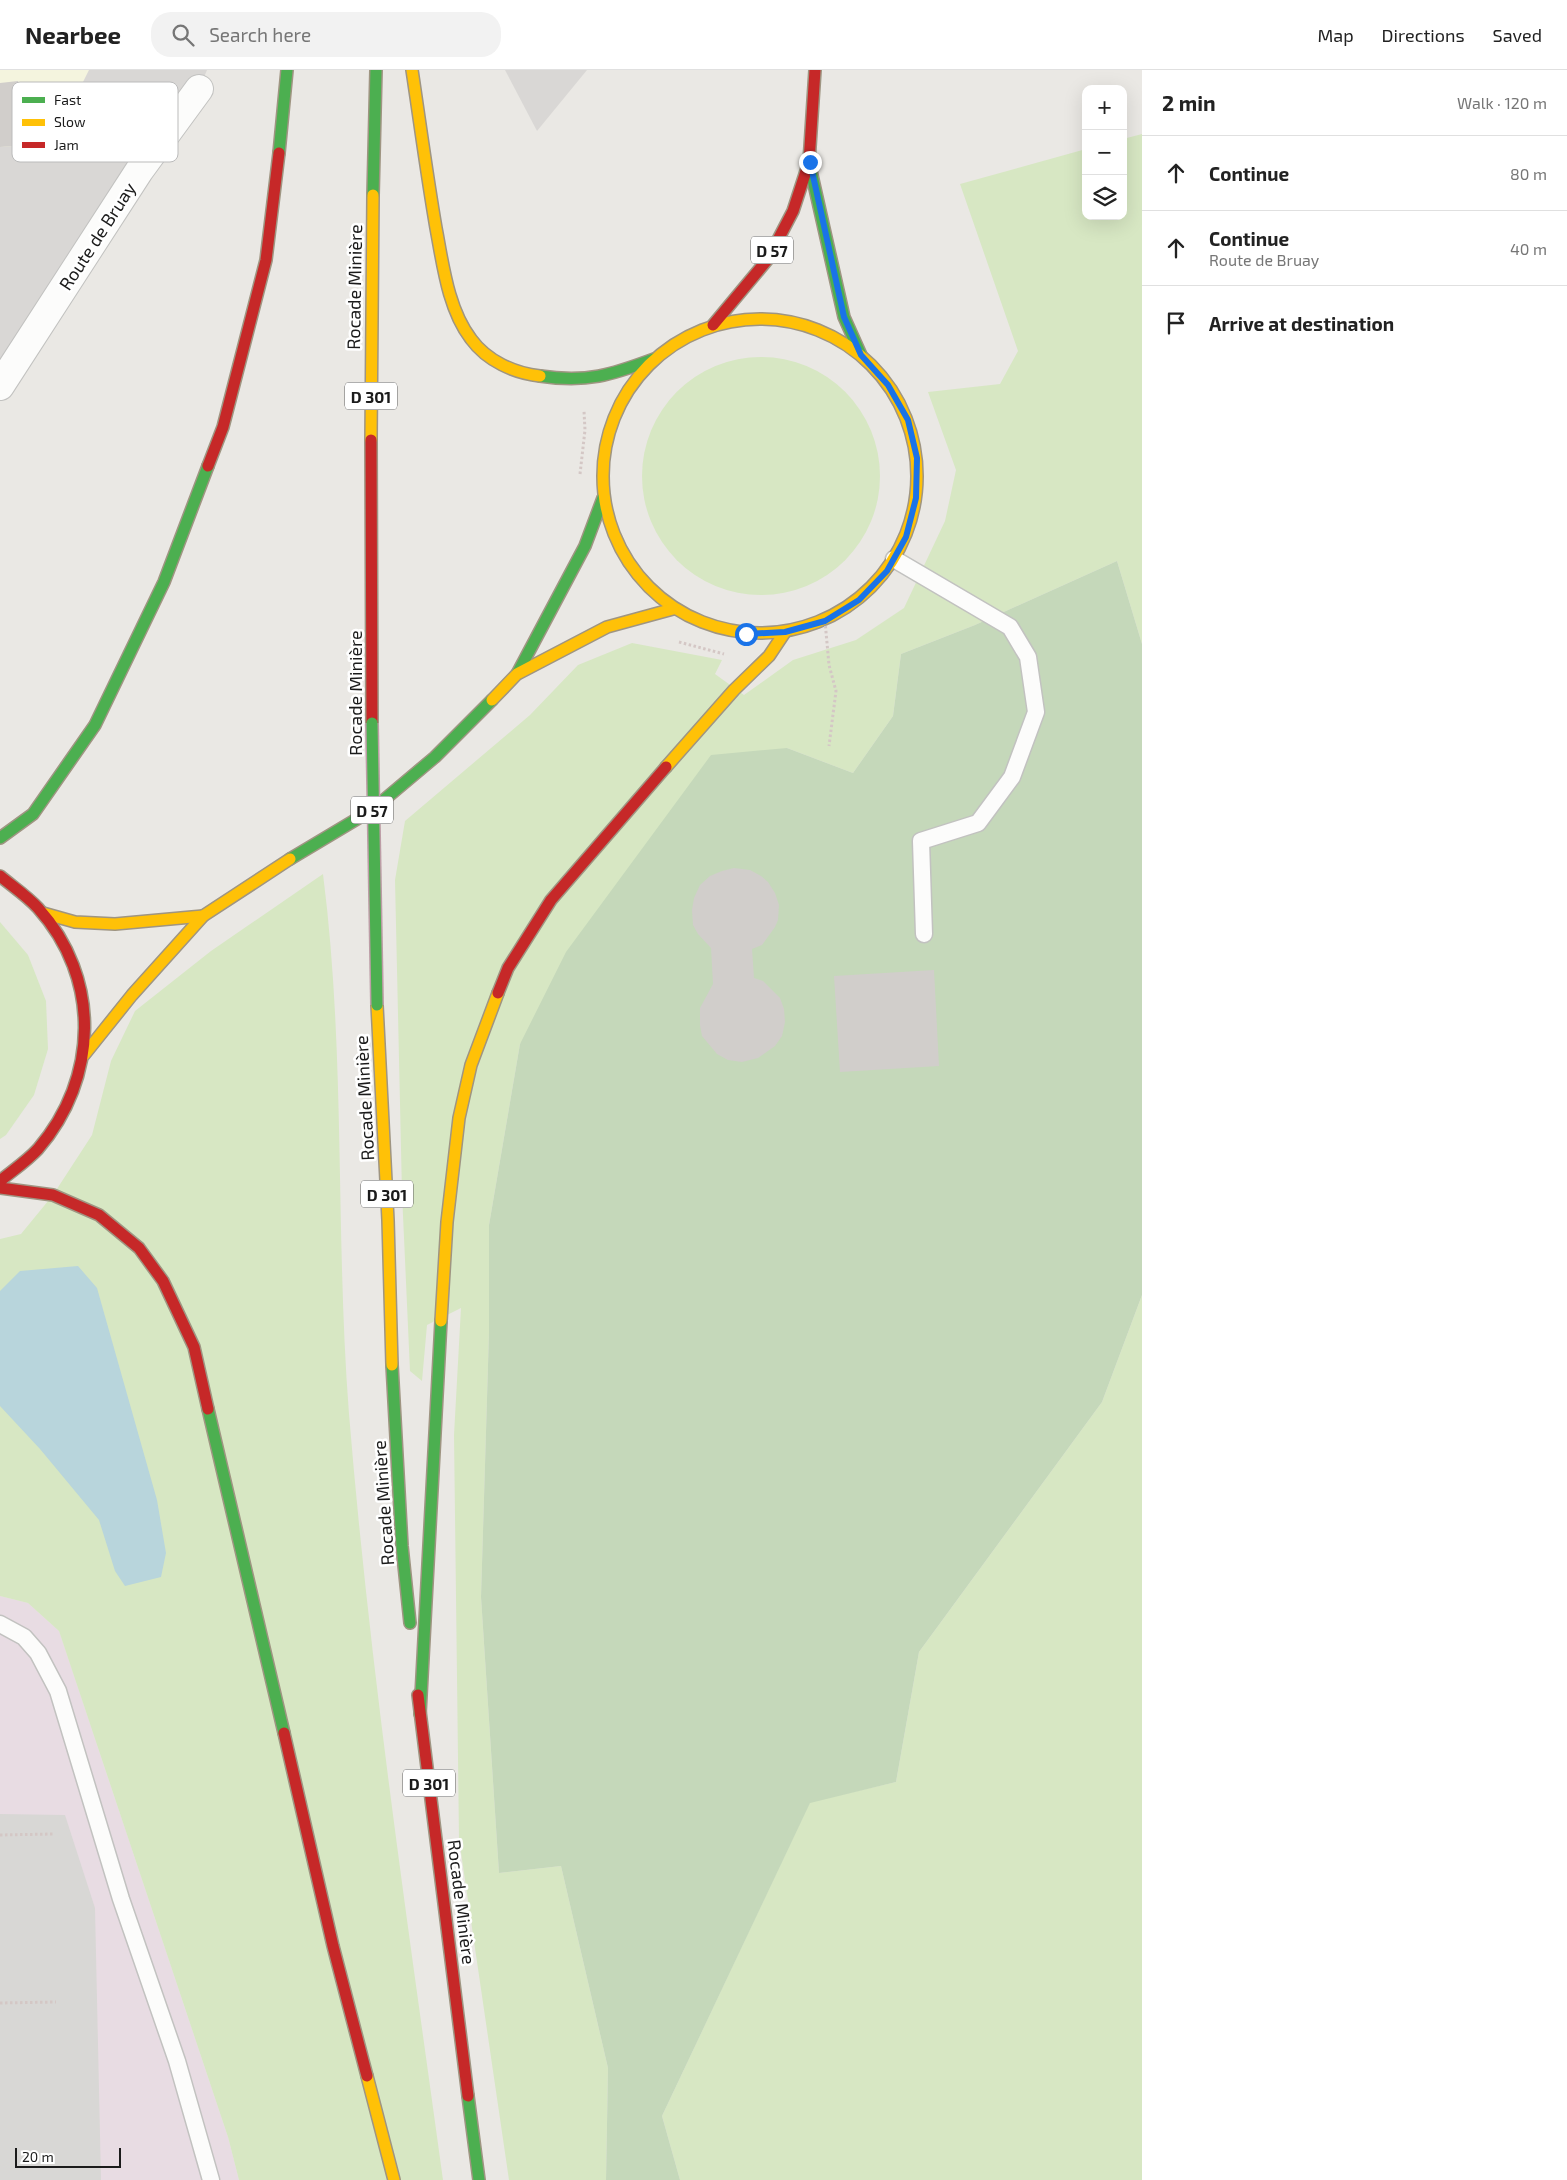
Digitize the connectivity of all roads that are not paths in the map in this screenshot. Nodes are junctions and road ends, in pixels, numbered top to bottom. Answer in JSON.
{"nodes":[{"id":1,"x":287,"y":70,"type":"edge"},
{"id":2,"x":376,"y":70,"type":"edge"},
{"id":3,"x":412,"y":70,"type":"edge"},
{"id":4,"x":815,"y":70,"type":"edge"},
{"id":5,"x":199,"y":89,"type":"dead end"},
{"id":6,"x":178,"y":118,"type":"edge"},
{"id":7,"x":146,"y":162,"type":"edge"},
{"id":8,"x":810,"y":162,"type":"junction"},
{"id":9,"x":713,"y":325,"type":"junction"},
{"id":10,"x":861,"y":355,"type":"junction"},
{"id":11,"x":654,"y":358,"type":"junction"},
{"id":12,"x":0,"y":386,"type":"edge"},
{"id":13,"x":603,"y":498,"type":"junction"},
{"id":14,"x":894,"y":559,"type":"junction"},
{"id":15,"x":673,"y":609,"type":"junction"},
{"id":16,"x":785,"y":632,"type":"junction"},
{"id":17,"x":517,"y":674,"type":"junction"},
{"id":18,"x":0,"y":838,"type":"edge"},
{"id":19,"x":0,"y":876,"type":"edge"},
{"id":20,"x":43,"y":913,"type":"junction"},
{"id":21,"x":203,"y":916,"type":"junction"},
{"id":22,"x":924,"y":934,"type":"dead end"},
{"id":23,"x":84,"y":1055,"type":"junction"},
{"id":24,"x":0,"y":1181,"type":"edge"},
{"id":25,"x":0,"y":1188,"type":"edge"},
{"id":26,"x":0,"y":1624,"type":"edge"},
{"id":27,"x":420,"y":1714,"type":"junction"},
{"id":28,"x":211,"y":2180,"type":"edge"},
{"id":29,"x":394,"y":2180,"type":"edge"},
{"id":30,"x":479,"y":2180,"type":"edge"}],
"edges":[{"from":1,"to":18,"type":"main road"},
{"from":2,"to":27,"type":"main road","name":"Rocade Minière","number":"D 301","bridge":true},
{"from":3,"to":11,"type":"main road"},
{"from":4,"to":8,"type":"main road","number":"D 57"},
{"from":5,"to":6,"type":"street","name":"Route de Bruay"},
{"from":7,"to":12,"type":"street","name":"Route de Bruay"},
{"from":8,"to":9,"type":"main road","number":"D 57"},
{"from":8,"to":10,"type":"main road","number":"D 57"},
{"from":9,"to":10,"type":"main road"},
{"from":9,"to":11,"type":"main road"},
{"from":10,"to":14,"type":"main road"},
{"from":11,"to":13,"type":"main road"},
{"from":13,"to":15,"type":"main road"},
{"from":13,"to":17,"type":"main road","number":"D 57"},
{"from":14,"to":16,"type":"main road"},
{"from":14,"to":22,"type":"lane"},
{"from":15,"to":16,"type":"main road"},
{"from":15,"to":17,"type":"main road","number":"D 57"},
{"from":16,"to":27,"type":"main road"},
{"from":17,"to":21,"type":"main road","number":"D 57"},
{"from":19,"to":20,"type":"main road"},
{"from":20,"to":21,"type":"main road","number":"D 57"},
{"from":20,"to":23,"type":"main road"},
{"from":21,"to":23,"type":"main road","number":"D 57"},
{"from":23,"to":24,"type":"main road"},
{"from":25,"to":29,"type":"main road"},
{"from":26,"to":28,"type":"lane"},
{"from":27,"to":30,"type":"main road","name":"Rocade Minière","number":"D 301"}]}
